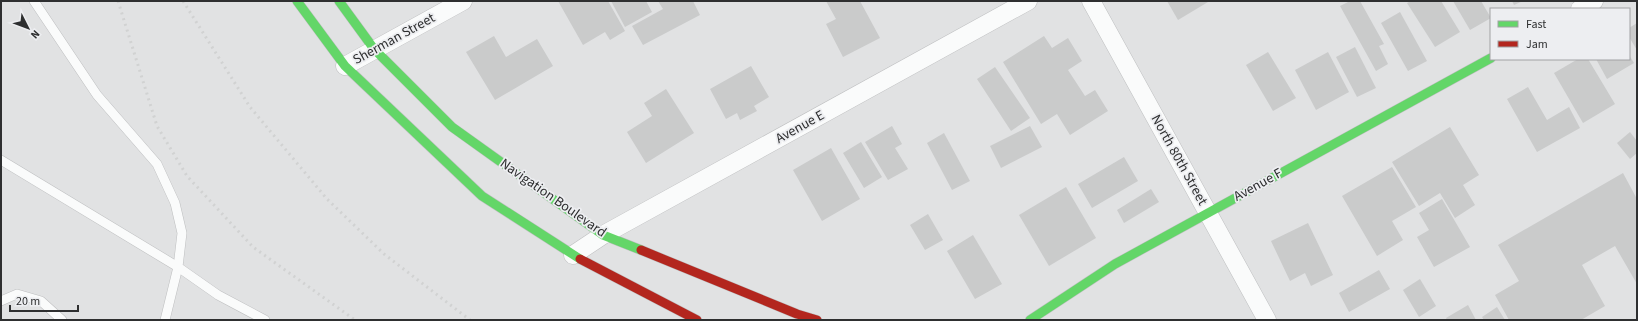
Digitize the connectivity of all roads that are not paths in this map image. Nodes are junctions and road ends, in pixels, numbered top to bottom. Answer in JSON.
{"nodes":[{"id":1,"x":34,"y":1,"type":"edge"},
{"id":2,"x":297,"y":1,"type":"edge"},
{"id":3,"x":339,"y":1,"type":"edge"},
{"id":4,"x":463,"y":1,"type":"edge"},
{"id":5,"x":1028,"y":1,"type":"edge"},
{"id":6,"x":1091,"y":1,"type":"edge"},
{"id":7,"x":1594,"y":1,"type":"edge"},
{"id":8,"x":1582,"y":8,"type":"edge"},
{"id":9,"x":374,"y":49,"type":"junction"},
{"id":10,"x":1490,"y":59,"type":"edge"},
{"id":11,"x":345,"y":66,"type":"junction"},
{"id":12,"x":1,"y":160,"type":"edge"},
{"id":13,"x":1208,"y":213,"type":"junction"},
{"id":14,"x":603,"y":235,"type":"junction"},
{"id":15,"x":573,"y":255,"type":"junction"},
{"id":16,"x":178,"y":267,"type":"junction"},
{"id":17,"x":1,"y":301,"type":"edge"},
{"id":18,"x":62,"y":320,"type":"edge"},
{"id":19,"x":165,"y":320,"type":"edge"},
{"id":20,"x":265,"y":320,"type":"edge"},
{"id":21,"x":697,"y":320,"type":"edge"},
{"id":22,"x":817,"y":320,"type":"edge"},
{"id":23,"x":1030,"y":320,"type":"edge"},
{"id":24,"x":1267,"y":320,"type":"edge"}],
"edges":[{"from":1,"to":16,"type":"lane"},
{"from":2,"to":11,"type":"main road"},
{"from":3,"to":9,"type":"main road","name":"Navigation Boulevard"},
{"from":4,"to":9,"type":"street","name":"Sherman Street"},
{"from":5,"to":14,"type":"street","name":"Avenue E"},
{"from":6,"to":13,"type":"street","name":"North 80th Street"},
{"from":7,"to":8,"type":"street"},
{"from":9,"to":11,"type":"street","name":"Sherman Street"},
{"from":9,"to":14,"type":"main road","name":"Navigation Boulevard"},
{"from":10,"to":13,"type":"main road","name":"Avenue F"},
{"from":11,"to":15,"type":"main road"},
{"from":12,"to":16,"type":"lane"},
{"from":13,"to":23,"type":"main road","name":"Avenue F"},
{"from":13,"to":24,"type":"street","name":"North 80th Street"},
{"from":14,"to":15,"type":"street","name":"Avenue E"},
{"from":14,"to":22,"type":"main road","name":"Navigation Boulevard"},
{"from":15,"to":21,"type":"main road"},
{"from":16,"to":19,"type":"lane"},
{"from":16,"to":20,"type":"lane"},
{"from":17,"to":18,"type":"lane"}]}
